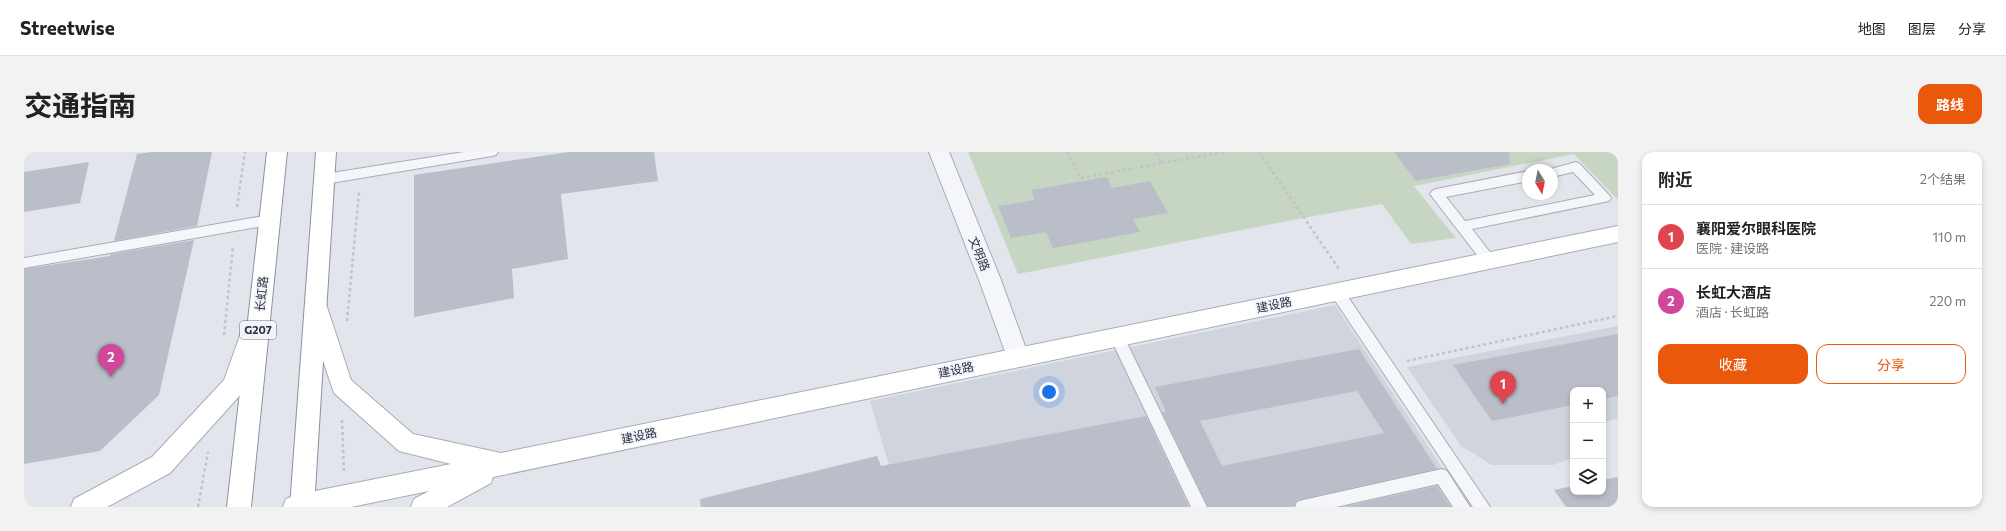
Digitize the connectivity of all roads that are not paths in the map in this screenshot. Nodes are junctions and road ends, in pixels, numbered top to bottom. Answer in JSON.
{"nodes":[{"id":1,"x":277,"y":152,"type":"edge"},
{"id":2,"x":326,"y":152,"type":"edge"},
{"id":3,"x":492,"y":152,"type":"edge"},
{"id":4,"x":939,"y":152,"type":"edge"},
{"id":5,"x":1558,"y":171,"type":"edge"},
{"id":6,"x":1522,"y":177,"type":"edge"},
{"id":7,"x":324,"y":179,"type":"junction"},
{"id":8,"x":270,"y":220,"type":"junction"},
{"id":9,"x":1463,"y":226,"type":"junction"},
{"id":10,"x":1618,"y":234,"type":"edge"},
{"id":11,"x":1489,"y":260,"type":"junction"},
{"id":12,"x":24,"y":263,"type":"edge"},
{"id":13,"x":1345,"y":290,"type":"junction"},
{"id":14,"x":316,"y":307,"type":"junction"},
{"id":15,"x":260,"y":308,"type":"junction"},
{"id":16,"x":1117,"y":337,"type":"junction"},
{"id":17,"x":1018,"y":357,"type":"junction"},
{"id":18,"x":501,"y":464,"type":"junction"},
{"id":19,"x":299,"y":506,"type":"edge"},
{"id":20,"x":83,"y":507,"type":"edge"},
{"id":21,"x":239,"y":507,"type":"edge"},
{"id":22,"x":423,"y":507,"type":"edge"},
{"id":23,"x":1199,"y":507,"type":"edge"},
{"id":24,"x":1303,"y":507,"type":"edge"},
{"id":25,"x":1462,"y":507,"type":"edge"},
{"id":26,"x":1482,"y":507,"type":"edge"}],
"edges":[{"from":1,"to":8,"type":"main road","name":"长虹路","number":"G207"},
{"from":2,"to":7,"type":"main road"},
{"from":3,"to":7,"type":"lane"},
{"from":4,"to":17,"type":"street","name":"文明路"},
{"from":5,"to":9,"type":"lane"},
{"from":6,"to":9,"type":"lane"},
{"from":7,"to":14,"type":"main road"},
{"from":8,"to":12,"type":"lane"},
{"from":8,"to":15,"type":"main road","name":"长虹路","number":"G207"},
{"from":9,"to":11,"type":"lane"},
{"from":10,"to":11,"type":"main road","name":"建设路"},
{"from":11,"to":13,"type":"main road","name":"建设路"},
{"from":13,"to":16,"type":"main road","name":"建设路"},
{"from":13,"to":26,"type":"lane"},
{"from":14,"to":18,"type":"main road"},
{"from":14,"to":19,"type":"main road"},
{"from":15,"to":20,"type":"main road"},
{"from":15,"to":21,"type":"main road","name":"长虹路","number":"G207"},
{"from":16,"to":17,"type":"main road","name":"建设路"},
{"from":16,"to":23,"type":"lane"},
{"from":17,"to":18,"type":"main road","name":"建设路"},
{"from":18,"to":19,"type":"main road","name":"建设路"},
{"from":18,"to":22,"type":"main road"},
{"from":24,"to":25,"type":"lane"}]}
